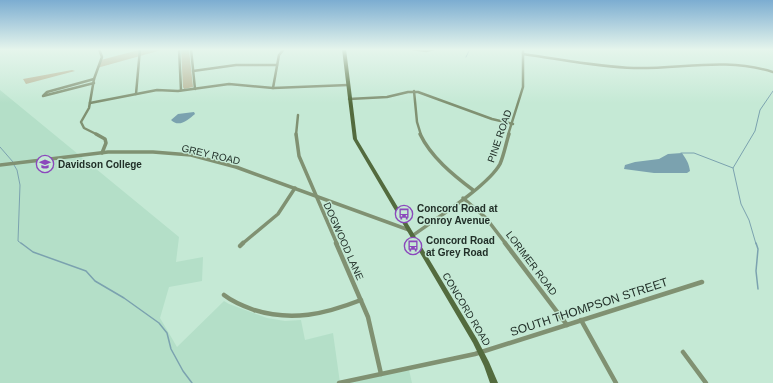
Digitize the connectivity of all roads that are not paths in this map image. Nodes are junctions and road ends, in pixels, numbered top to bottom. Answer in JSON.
{"nodes":[{"id":1,"x":277,"y":66,"type":"edge"},
{"id":2,"x":98,"y":67,"type":"edge"},
{"id":3,"x":138,"y":67,"type":"edge"},
{"id":4,"x":180,"y":67,"type":"edge"},
{"id":5,"x":193,"y":67,"type":"edge"},
{"id":6,"x":218,"y":67,"type":"edge"},
{"id":7,"x":346,"y":67,"type":"edge"},
{"id":8,"x":524,"y":67,"type":"edge"},
{"id":9,"x":623,"y":67,"type":"edge"},
{"id":10,"x":662,"y":67,"type":"edge"},
{"id":11,"x":755,"y":67,"type":"edge"},
{"id":12,"x":193,"y":71,"type":"junction"},
{"id":13,"x":773,"y":72,"type":"edge"},
{"id":14,"x":94,"y":79,"type":"junction"},
{"id":15,"x":94,"y":83,"type":"junction"},
{"id":16,"x":348,"y":85,"type":"junction"},
{"id":17,"x":273,"y":88,"type":"junction"},
{"id":18,"x":195,"y":89,"type":"junction"},
{"id":19,"x":181,"y":90,"type":"junction"},
{"id":20,"x":414,"y":91,"type":"junction"},
{"id":21,"x":136,"y":94,"type":"junction"},
{"id":22,"x":349,"y":99,"type":"junction"},
{"id":23,"x":90,"y":103,"type":"junction"},
{"id":24,"x":298,"y":115,"type":"dead end"},
{"id":25,"x":513,"y":124,"type":"junction"},
{"id":26,"x":102,"y":153,"type":"junction"},
{"id":27,"x":0,"y":165,"type":"edge"},
{"id":28,"x":295,"y":188,"type":"junction"},
{"id":29,"x":473,"y":190,"type":"junction"},
{"id":30,"x":315,"y":195,"type":"junction"},
{"id":31,"x":463,"y":198,"type":"junction"},
{"id":32,"x":410,"y":233,"type":"junction"},
{"id":33,"x":240,"y":246,"type":"dead end"},
{"id":34,"x":702,"y":282,"type":"dead end"},
{"id":35,"x":224,"y":295,"type":"dead end"},
{"id":36,"x":362,"y":300,"type":"junction"},
{"id":37,"x":581,"y":320,"type":"junction"},
{"id":38,"x":567,"y":325,"type":"junction"},
{"id":39,"x":481,"y":352,"type":"junction"},
{"id":40,"x":683,"y":352,"type":"dead end"},
{"id":41,"x":381,"y":374,"type":"junction"},
{"id":42,"x":339,"y":383,"type":"edge"},
{"id":43,"x":494,"y":383,"type":"edge"},
{"id":44,"x":616,"y":383,"type":"edge"},
{"id":45,"x":706,"y":383,"type":"edge"}],
"edges":[{"from":1,"to":17,"type":"street"},
{"from":2,"to":14,"type":"street"},
{"from":3,"to":21,"type":"street"},
{"from":4,"to":19,"type":"street"},
{"from":5,"to":12,"type":"street"},
{"from":6,"to":12,"type":"street"},
{"from":7,"to":16,"type":"main road","name":"CONCORD ROAD"},
{"from":8,"to":25,"type":"street","name":"PINE ROAD"},
{"from":9,"to":10,"type":"street"},
{"from":11,"to":13,"type":"street"},
{"from":12,"to":18,"type":"street"},
{"from":14,"to":15,"type":"street"},
{"from":14,"to":15,"type":"street"},
{"from":15,"to":23,"type":"street"},
{"from":16,"to":17,"type":"street"},
{"from":16,"to":22,"type":"main road","name":"CONCORD ROAD"},
{"from":17,"to":18,"type":"street"},
{"from":18,"to":19,"type":"street"},
{"from":19,"to":21,"type":"street"},
{"from":20,"to":22,"type":"street"},
{"from":20,"to":25,"type":"street"},
{"from":20,"to":29,"type":"street"},
{"from":21,"to":23,"type":"street"},
{"from":22,"to":32,"type":"main road","name":"CONCORD ROAD"},
{"from":23,"to":26,"type":"street"},
{"from":24,"to":30,"type":"street","name":"DOGWOOD LANE"},
{"from":25,"to":29,"type":"street","name":"PINE ROAD"},
{"from":26,"to":27,"type":"street","name":"GREY ROAD"},
{"from":26,"to":28,"type":"street","name":"GREY ROAD"},
{"from":28,"to":30,"type":"street","name":"GREY ROAD"},
{"from":28,"to":33,"type":"street"},
{"from":29,"to":31,"type":"street","name":"PINE ROAD"},
{"from":30,"to":32,"type":"street","name":"GREY ROAD"},
{"from":30,"to":36,"type":"street","name":"DOGWOOD LANE"},
{"from":31,"to":32,"type":"street","name":"PINE ROAD"},
{"from":31,"to":38,"type":"street","name":"LORIMER ROAD"},
{"from":32,"to":39,"type":"main road","name":"CONCORD ROAD"},
{"from":34,"to":37,"type":"street","name":"SOUTH THOMPSON STREET"},
{"from":35,"to":36,"type":"street"},
{"from":36,"to":41,"type":"street","name":"DOGWOOD LANE"},
{"from":37,"to":38,"type":"street","name":"SOUTH THOMPSON STREET"},
{"from":37,"to":44,"type":"street"},
{"from":38,"to":39,"type":"street","name":"SOUTH THOMPSON STREET"},
{"from":39,"to":41,"type":"street","name":"SOUTH THOMPSON STREET"},
{"from":39,"to":43,"type":"main road","name":"CONCORD ROAD"},
{"from":40,"to":45,"type":"street"},
{"from":41,"to":42,"type":"street","name":"SOUTH THOMPSON STREET"}]}
